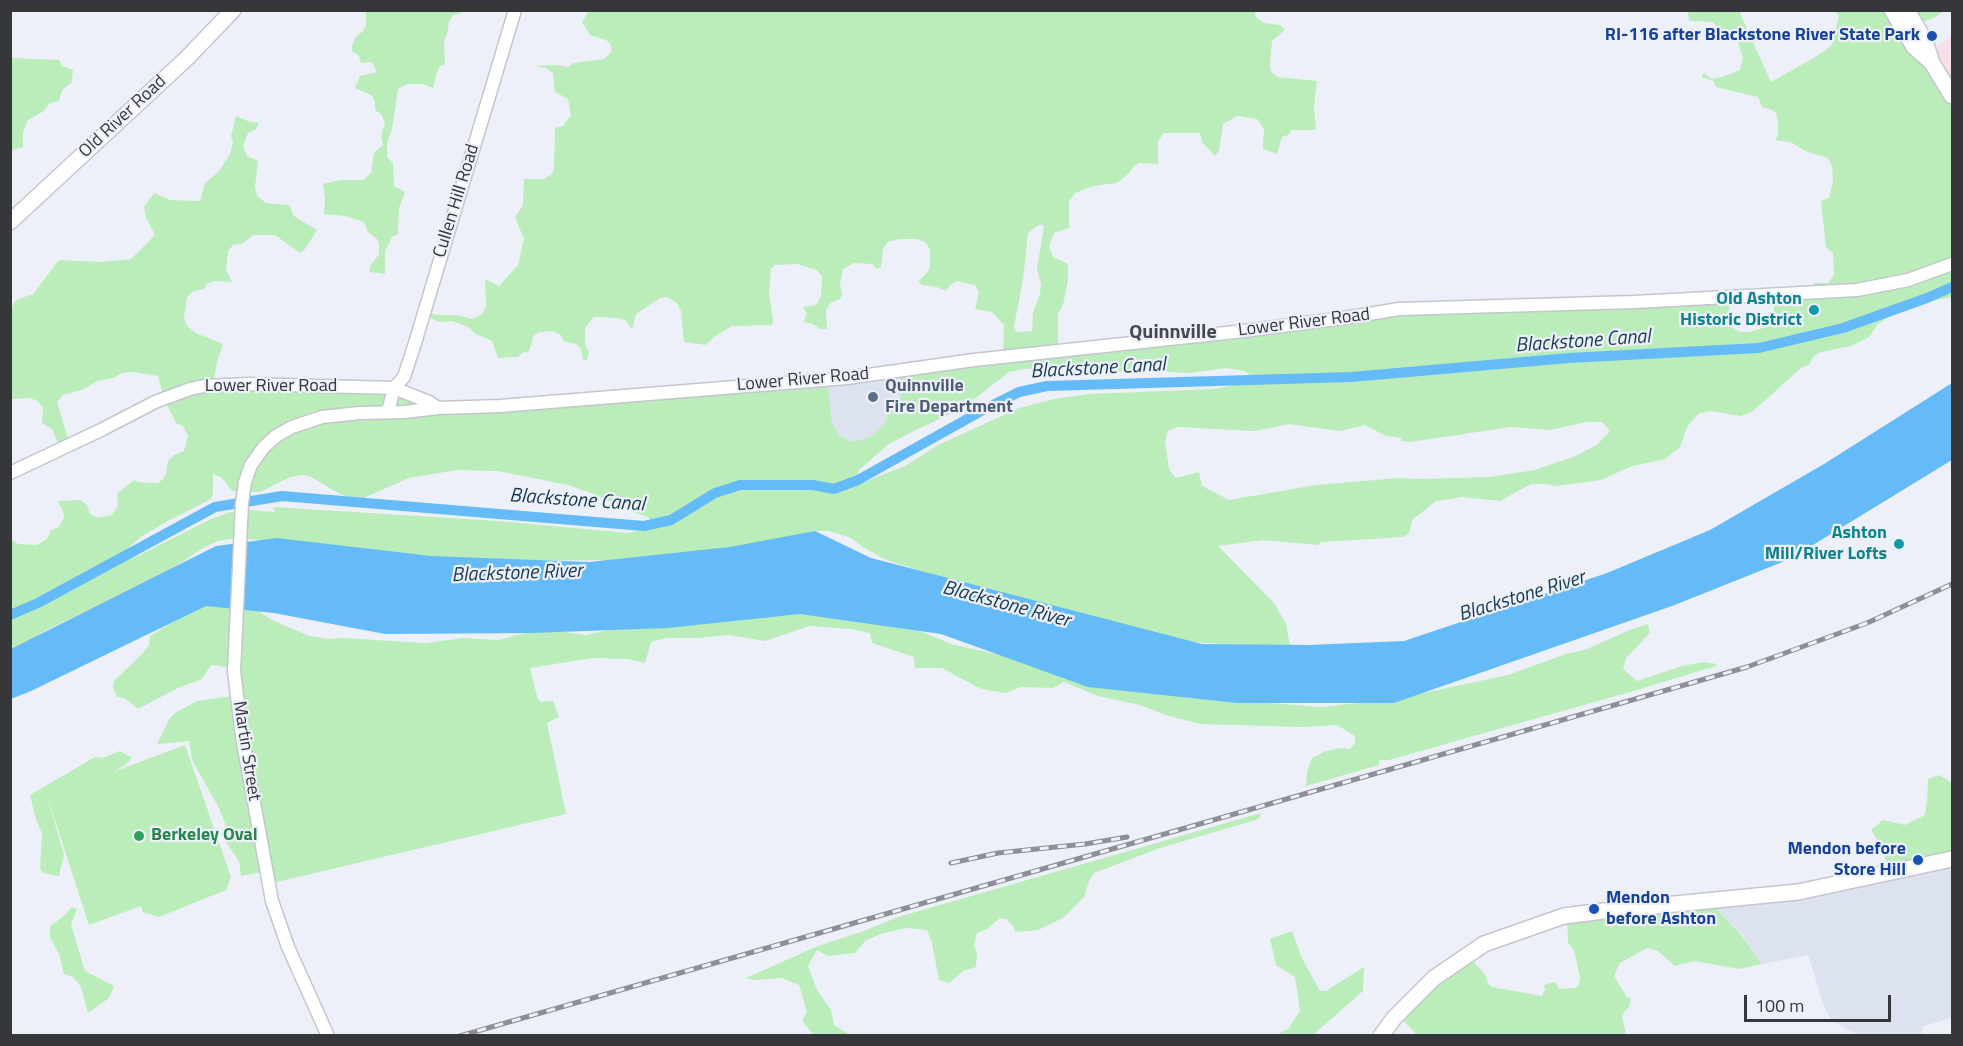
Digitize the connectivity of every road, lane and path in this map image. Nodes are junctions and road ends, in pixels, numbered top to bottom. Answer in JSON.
{"nodes":[{"id":1,"x":233,"y":10,"type":"edge"},
{"id":2,"x":515,"y":10,"type":"edge"},
{"id":3,"x":1892,"y":10,"type":"edge"},
{"id":4,"x":1907,"y":10,"type":"edge"},
{"id":5,"x":1932,"y":63,"type":"junction"},
{"id":6,"x":1953,"y":96,"type":"edge"},
{"id":7,"x":10,"y":222,"type":"edge"},
{"id":8,"x":1953,"y":264,"type":"edge"},
{"id":9,"x":394,"y":388,"type":"junction"},
{"id":10,"x":438,"y":408,"type":"junction"},
{"id":11,"x":388,"y":412,"type":"junction"},
{"id":12,"x":10,"y":473,"type":"edge"},
{"id":13,"x":244,"y":490,"type":"joint"},
{"id":14,"x":1953,"y":859,"type":"edge"},
{"id":15,"x":328,"y":1035,"type":"edge"},
{"id":16,"x":1381,"y":1035,"type":"edge"}],
"edges":[{"from":1,"to":7,"type":"main road","name":"Old River Road"},
{"from":2,"to":9,"type":"street","name":"Cullen Hill Road"},
{"from":3,"to":5,"type":"main road"},
{"from":4,"to":5,"type":"main road"},
{"from":5,"to":6,"type":"main road"},
{"from":8,"to":10,"type":"street","name":"Lower River Road"},
{"from":9,"to":10,"type":"street","name":"Lower River Road"},
{"from":9,"to":11,"type":"street","name":"Cullen Hill Road"},
{"from":9,"to":12,"type":"street","name":"Lower River Road"},
{"from":10,"to":11,"type":"street","name":"Lower River Road"},
{"from":11,"to":13,"type":"street","name":"Lower River Road"},
{"from":13,"to":15,"type":"street","name":"Martin Street"},
{"from":14,"to":16,"type":"main road"}]}
